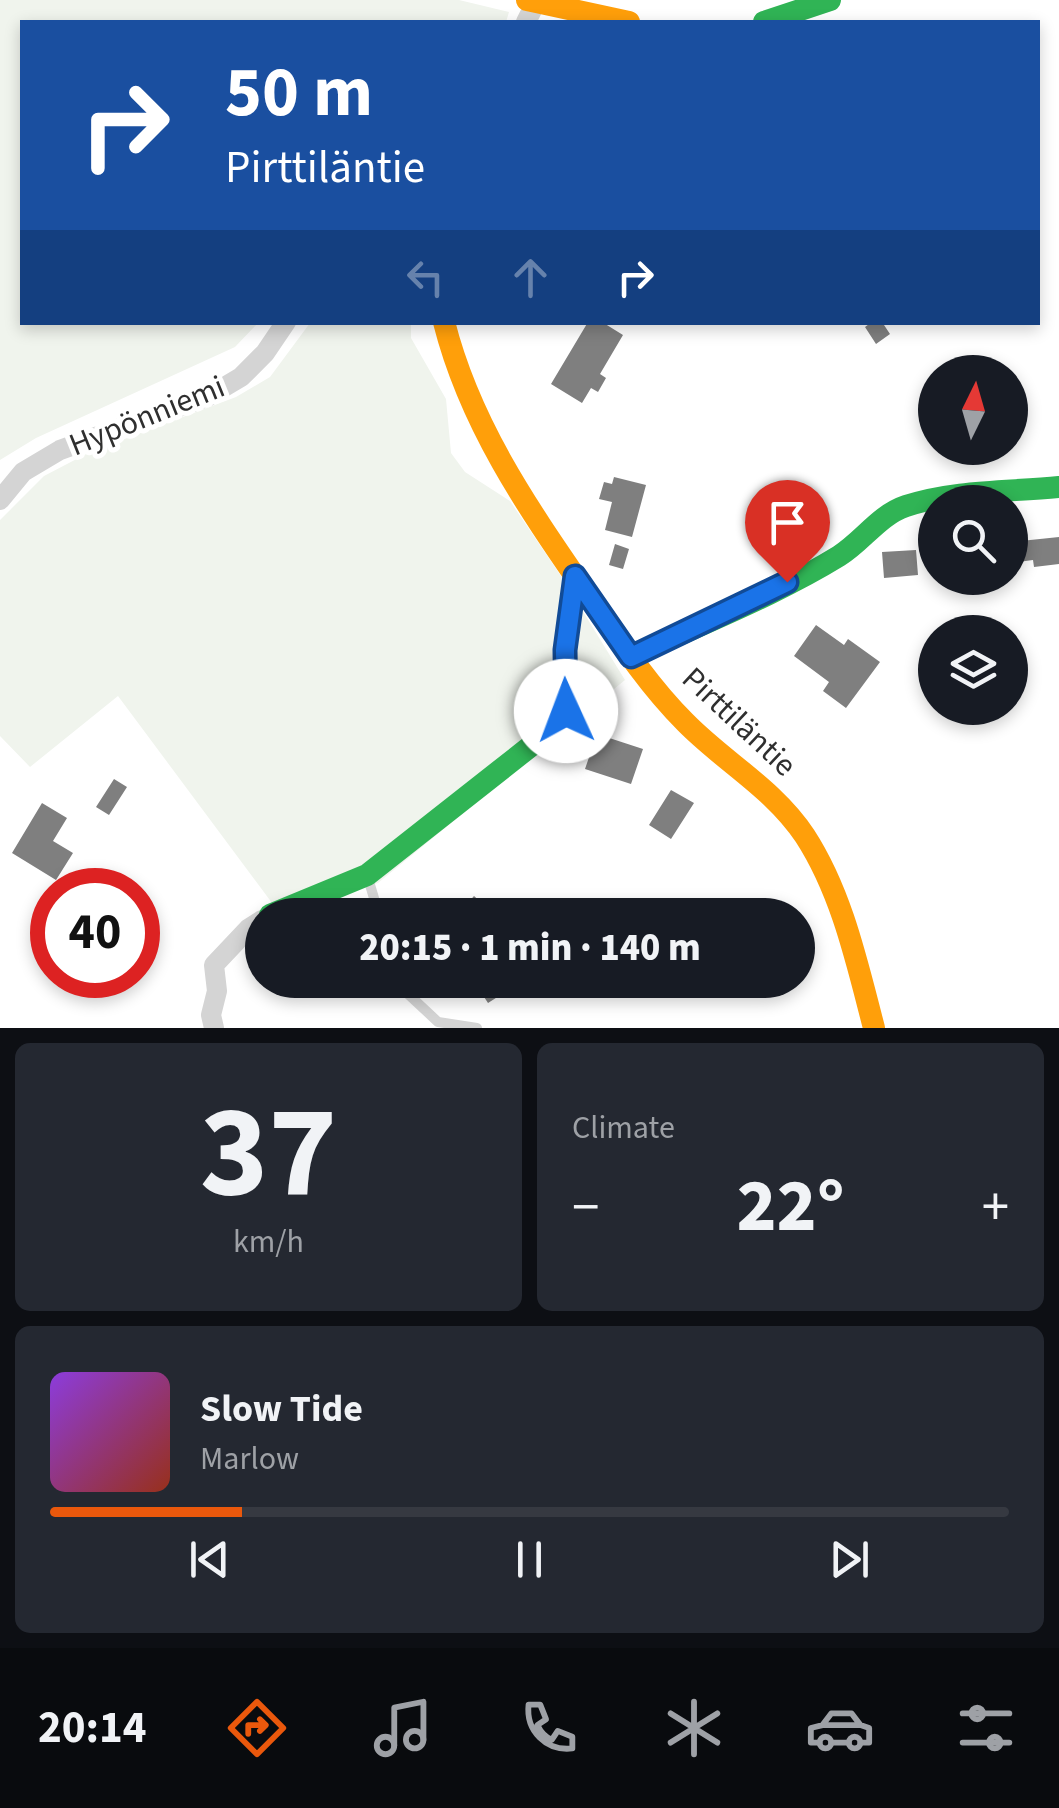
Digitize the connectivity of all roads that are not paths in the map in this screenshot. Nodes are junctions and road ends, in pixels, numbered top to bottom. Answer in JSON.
{"nodes":[{"id":1,"x":830,"y":0,"type":"edge"},
{"id":2,"x":529,"y":8,"type":"edge"},
{"id":3,"x":614,"y":20,"type":"edge"},
{"id":4,"x":770,"y":20,"type":"edge"},
{"id":5,"x":284,"y":325,"type":"edge"},
{"id":6,"x":445,"y":325,"type":"edge"},
{"id":7,"x":1059,"y":487,"type":"edge"},
{"id":8,"x":0,"y":500,"type":"edge"},
{"id":9,"x":575,"y":576,"type":"junction"},
{"id":10,"x":631,"y":657,"type":"junction"},
{"id":11,"x":367,"y":875,"type":"junction"},
{"id":12,"x":311,"y":898,"type":"edge"},
{"id":13,"x":373,"y":898,"type":"edge"},
{"id":14,"x":245,"y":931,"type":"edge"},
{"id":15,"x":412,"y":998,"type":"edge"},
{"id":16,"x":214,"y":1028,"type":"edge"},
{"id":17,"x":477,"y":1028,"type":"edge"},
{"id":18,"x":874,"y":1028,"type":"edge"}],
"edges":[{"from":1,"to":4,"type":"street"},
{"from":2,"to":3,"type":"street"},
{"from":5,"to":8,"type":"street","name":"Hypönniemi"},
{"from":6,"to":9,"type":"street","name":"Pirttiläntie"},
{"from":7,"to":10,"type":"street"},
{"from":9,"to":10,"type":"street","name":"Pirttiläntie"},
{"from":9,"to":11,"type":"street"},
{"from":10,"to":18,"type":"street","name":"Pirttiläntie"},
{"from":11,"to":12,"type":"street"},
{"from":11,"to":13,"type":"lane"},
{"from":14,"to":16,"type":"street"},
{"from":15,"to":17,"type":"lane"}]}
